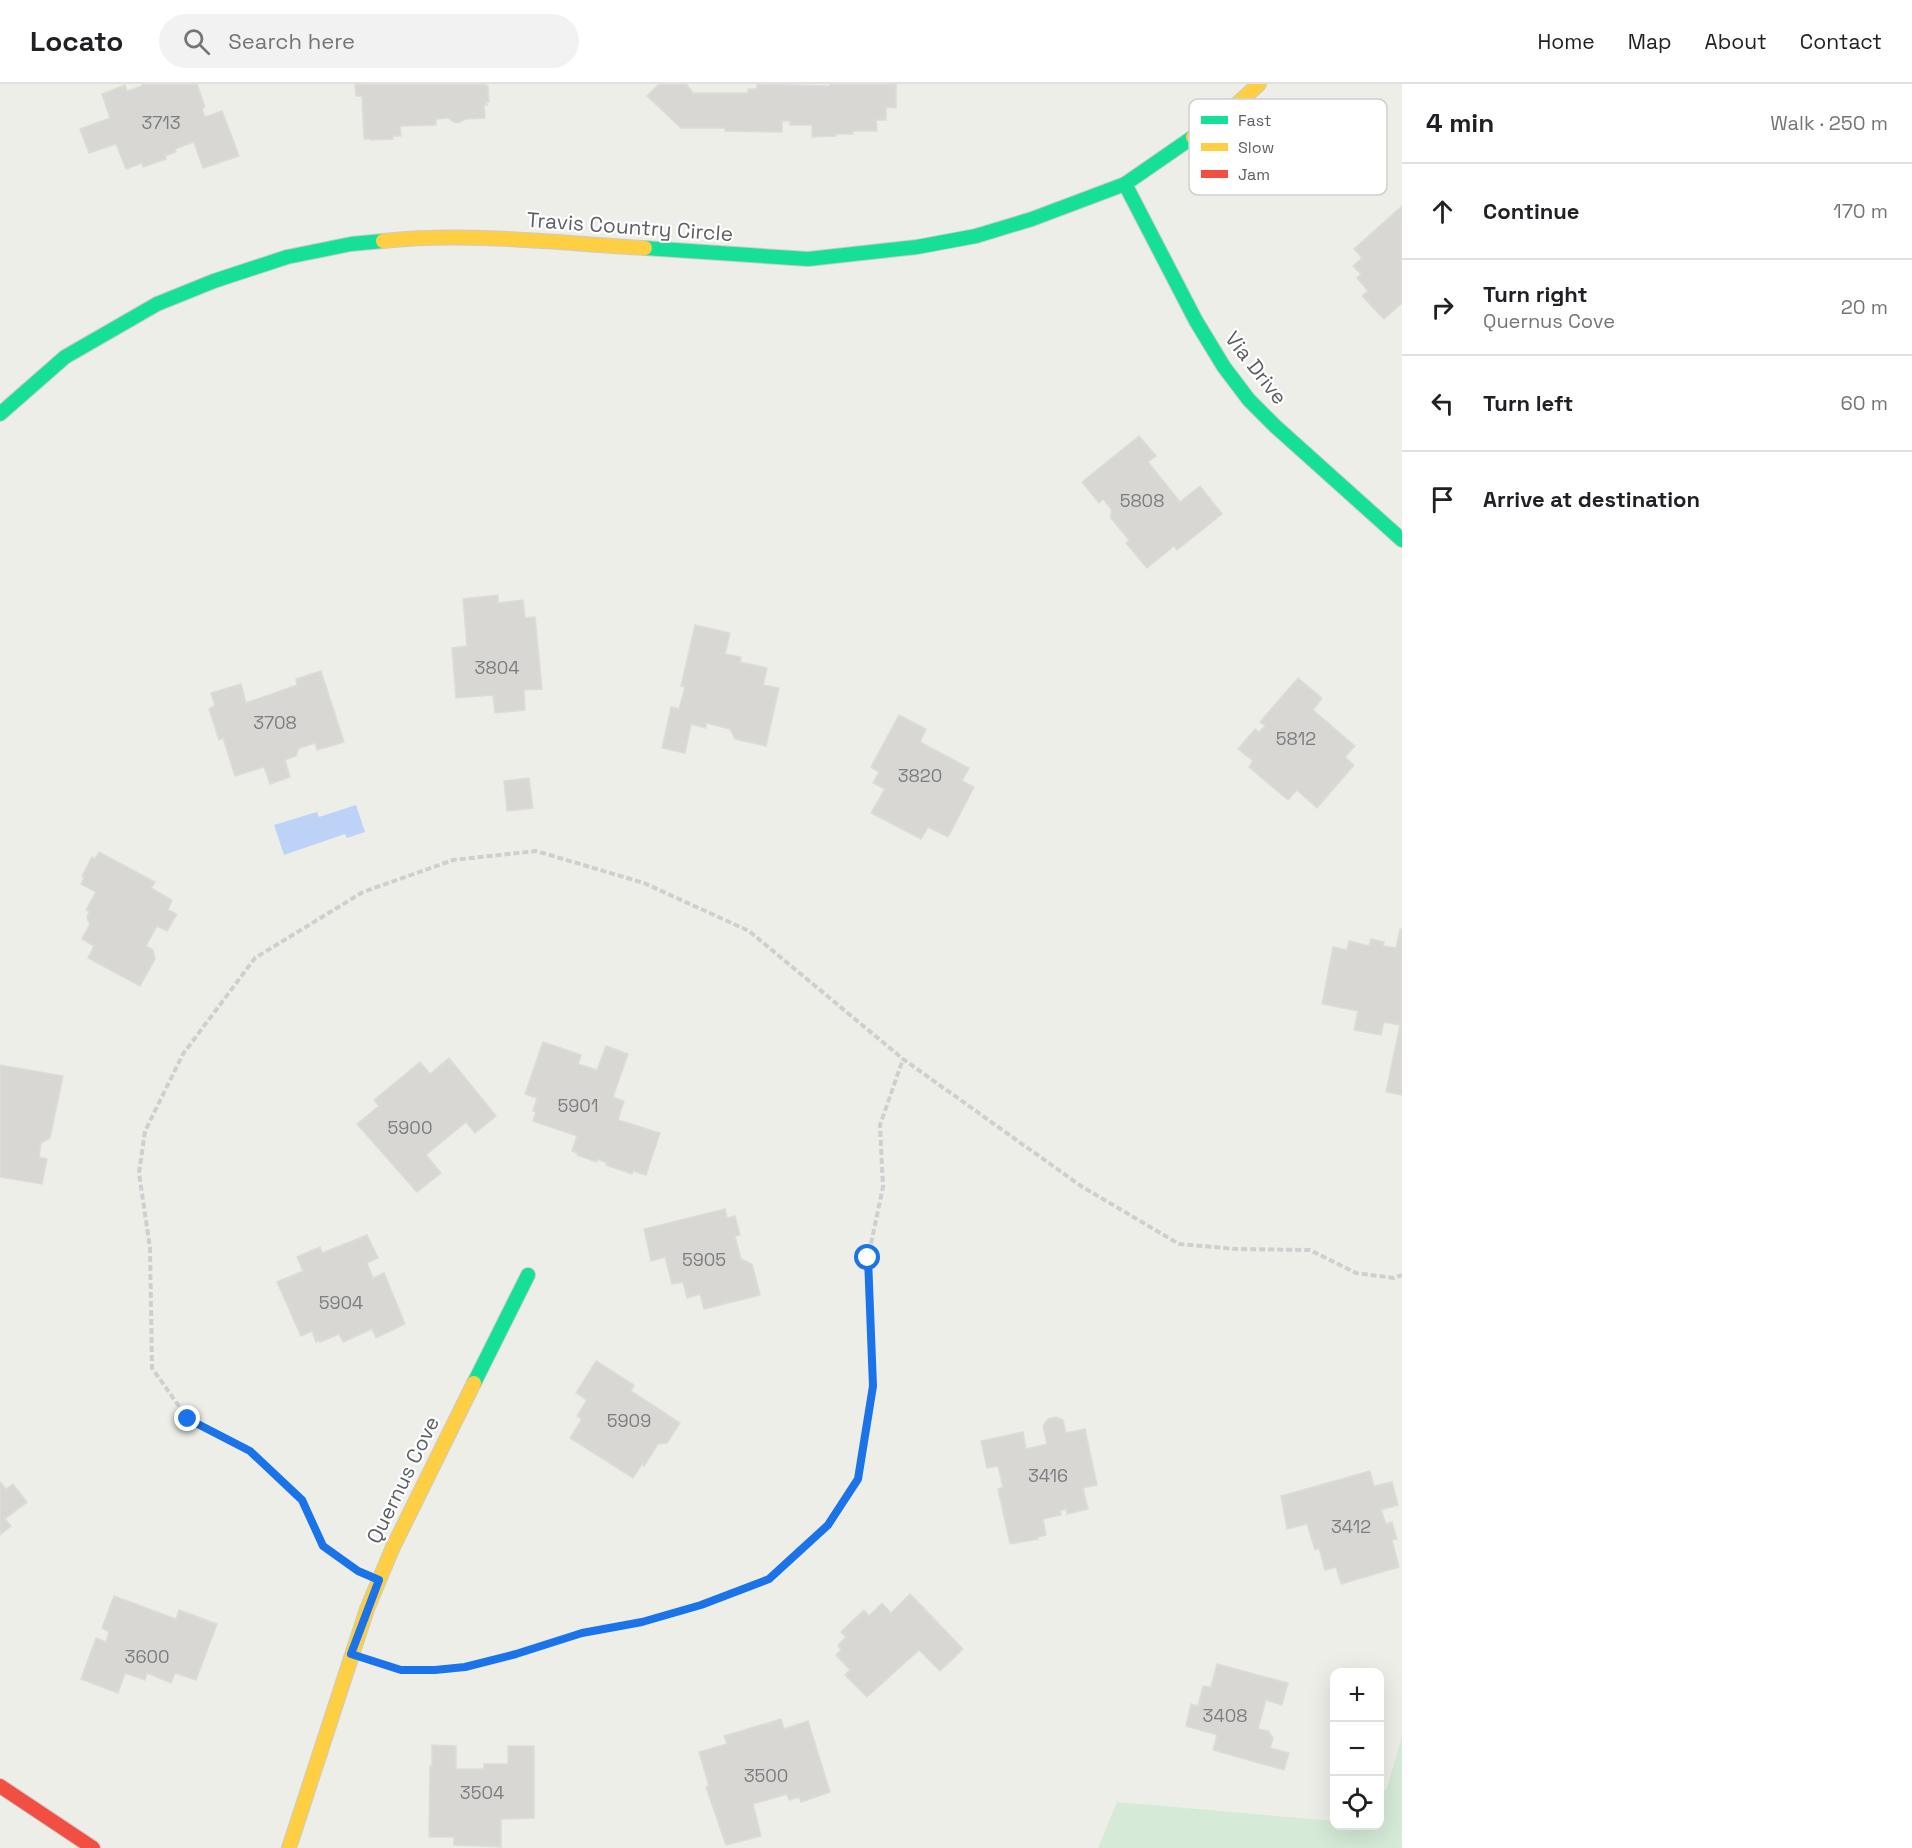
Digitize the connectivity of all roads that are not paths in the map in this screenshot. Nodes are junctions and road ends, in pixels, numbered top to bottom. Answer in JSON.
{"nodes":[{"id":1,"x":1259,"y":84,"type":"edge"},
{"id":2,"x":1243,"y":99,"type":"edge"},
{"id":3,"x":1189,"y":140,"type":"edge"},
{"id":4,"x":1125,"y":184,"type":"junction"},
{"id":5,"x":0,"y":414,"type":"edge"},
{"id":6,"x":1402,"y":540,"type":"edge"},
{"id":7,"x":528,"y":1275,"type":"dead end"},
{"id":8,"x":0,"y":1786,"type":"edge"},
{"id":9,"x":93,"y":1848,"type":"edge"},
{"id":10,"x":289,"y":1848,"type":"edge"}],
"edges":[{"from":1,"to":2,"type":"street","name":"Travis Country Circle"},
{"from":3,"to":4,"type":"street","name":"Travis Country Circle"},
{"from":4,"to":5,"type":"street","name":"Travis Country Circle"},
{"from":4,"to":6,"type":"street","name":"Via Drive"},
{"from":7,"to":10,"type":"street","name":"Quernus Cove"},
{"from":8,"to":9,"type":"street"}]}
